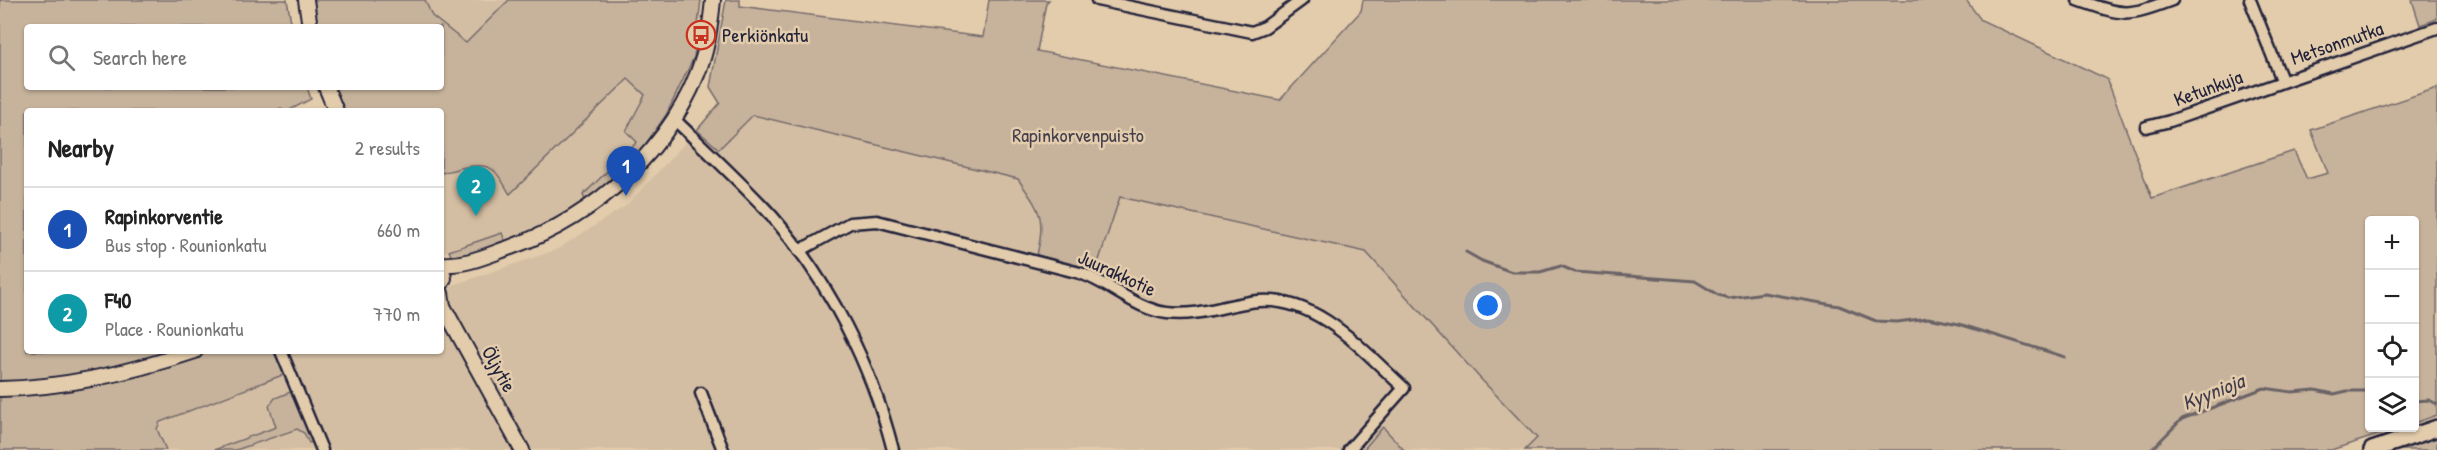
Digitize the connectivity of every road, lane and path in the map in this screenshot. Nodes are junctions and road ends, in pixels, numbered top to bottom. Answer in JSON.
{"nodes":[{"id":1,"x":306,"y":0,"type":"edge"},
{"id":2,"x":713,"y":0,"type":"edge"},
{"id":3,"x":1096,"y":0,"type":"edge"},
{"id":4,"x":1302,"y":0,"type":"edge"},
{"id":5,"x":2078,"y":0,"type":"edge"},
{"id":6,"x":2172,"y":0,"type":"edge"},
{"id":7,"x":2250,"y":0,"type":"edge"},
{"id":8,"x":310,"y":24,"type":"edge"},
{"id":9,"x":2437,"y":28,"type":"edge"},
{"id":10,"x":2282,"y":80,"type":"junction"},
{"id":11,"x":327,"y":90,"type":"edge"},
{"id":12,"x":335,"y":108,"type":"edge"},
{"id":13,"x":674,"y":119,"type":"junction"},
{"id":14,"x":2146,"y":127,"type":"dead end"},
{"id":15,"x":798,"y":251,"type":"junction"},
{"id":16,"x":444,"y":272,"type":"edge"},
{"id":17,"x":444,"y":305,"type":"edge"},
{"id":18,"x":186,"y":354,"type":"edge"},
{"id":19,"x":282,"y":354,"type":"edge"},
{"id":20,"x":0,"y":389,"type":"edge"},
{"id":21,"x":701,"y":393,"type":"dead end"},
{"id":22,"x":2437,"y":428,"type":"edge"},
{"id":23,"x":322,"y":450,"type":"edge"},
{"id":24,"x":522,"y":450,"type":"edge"},
{"id":25,"x":723,"y":450,"type":"edge"},
{"id":26,"x":893,"y":450,"type":"edge"},
{"id":27,"x":1349,"y":450,"type":"edge"},
{"id":28,"x":2372,"y":450,"type":"edge"}],
"edges":[{"from":1,"to":8,"type":"main road"},
{"from":2,"to":13,"type":"main road"},
{"from":3,"to":4,"type":"street"},
{"from":5,"to":6,"type":"street"},
{"from":7,"to":10,"type":"street"},
{"from":9,"to":10,"type":"street","name":"Metsonmutka"},
{"from":10,"to":14,"type":"street","name":"Ketunkuja"},
{"from":11,"to":12,"type":"main road"},
{"from":13,"to":15,"type":"street"},
{"from":13,"to":16,"type":"main road"},
{"from":15,"to":26,"type":"street"},
{"from":15,"to":27,"type":"street","name":"Juurakkotie"},
{"from":17,"to":24,"type":"main road","name":"Öljytie"},
{"from":18,"to":20,"type":"main road"},
{"from":19,"to":23,"type":"street"},
{"from":21,"to":25,"type":"street"},
{"from":22,"to":28,"type":"highway"}]}
